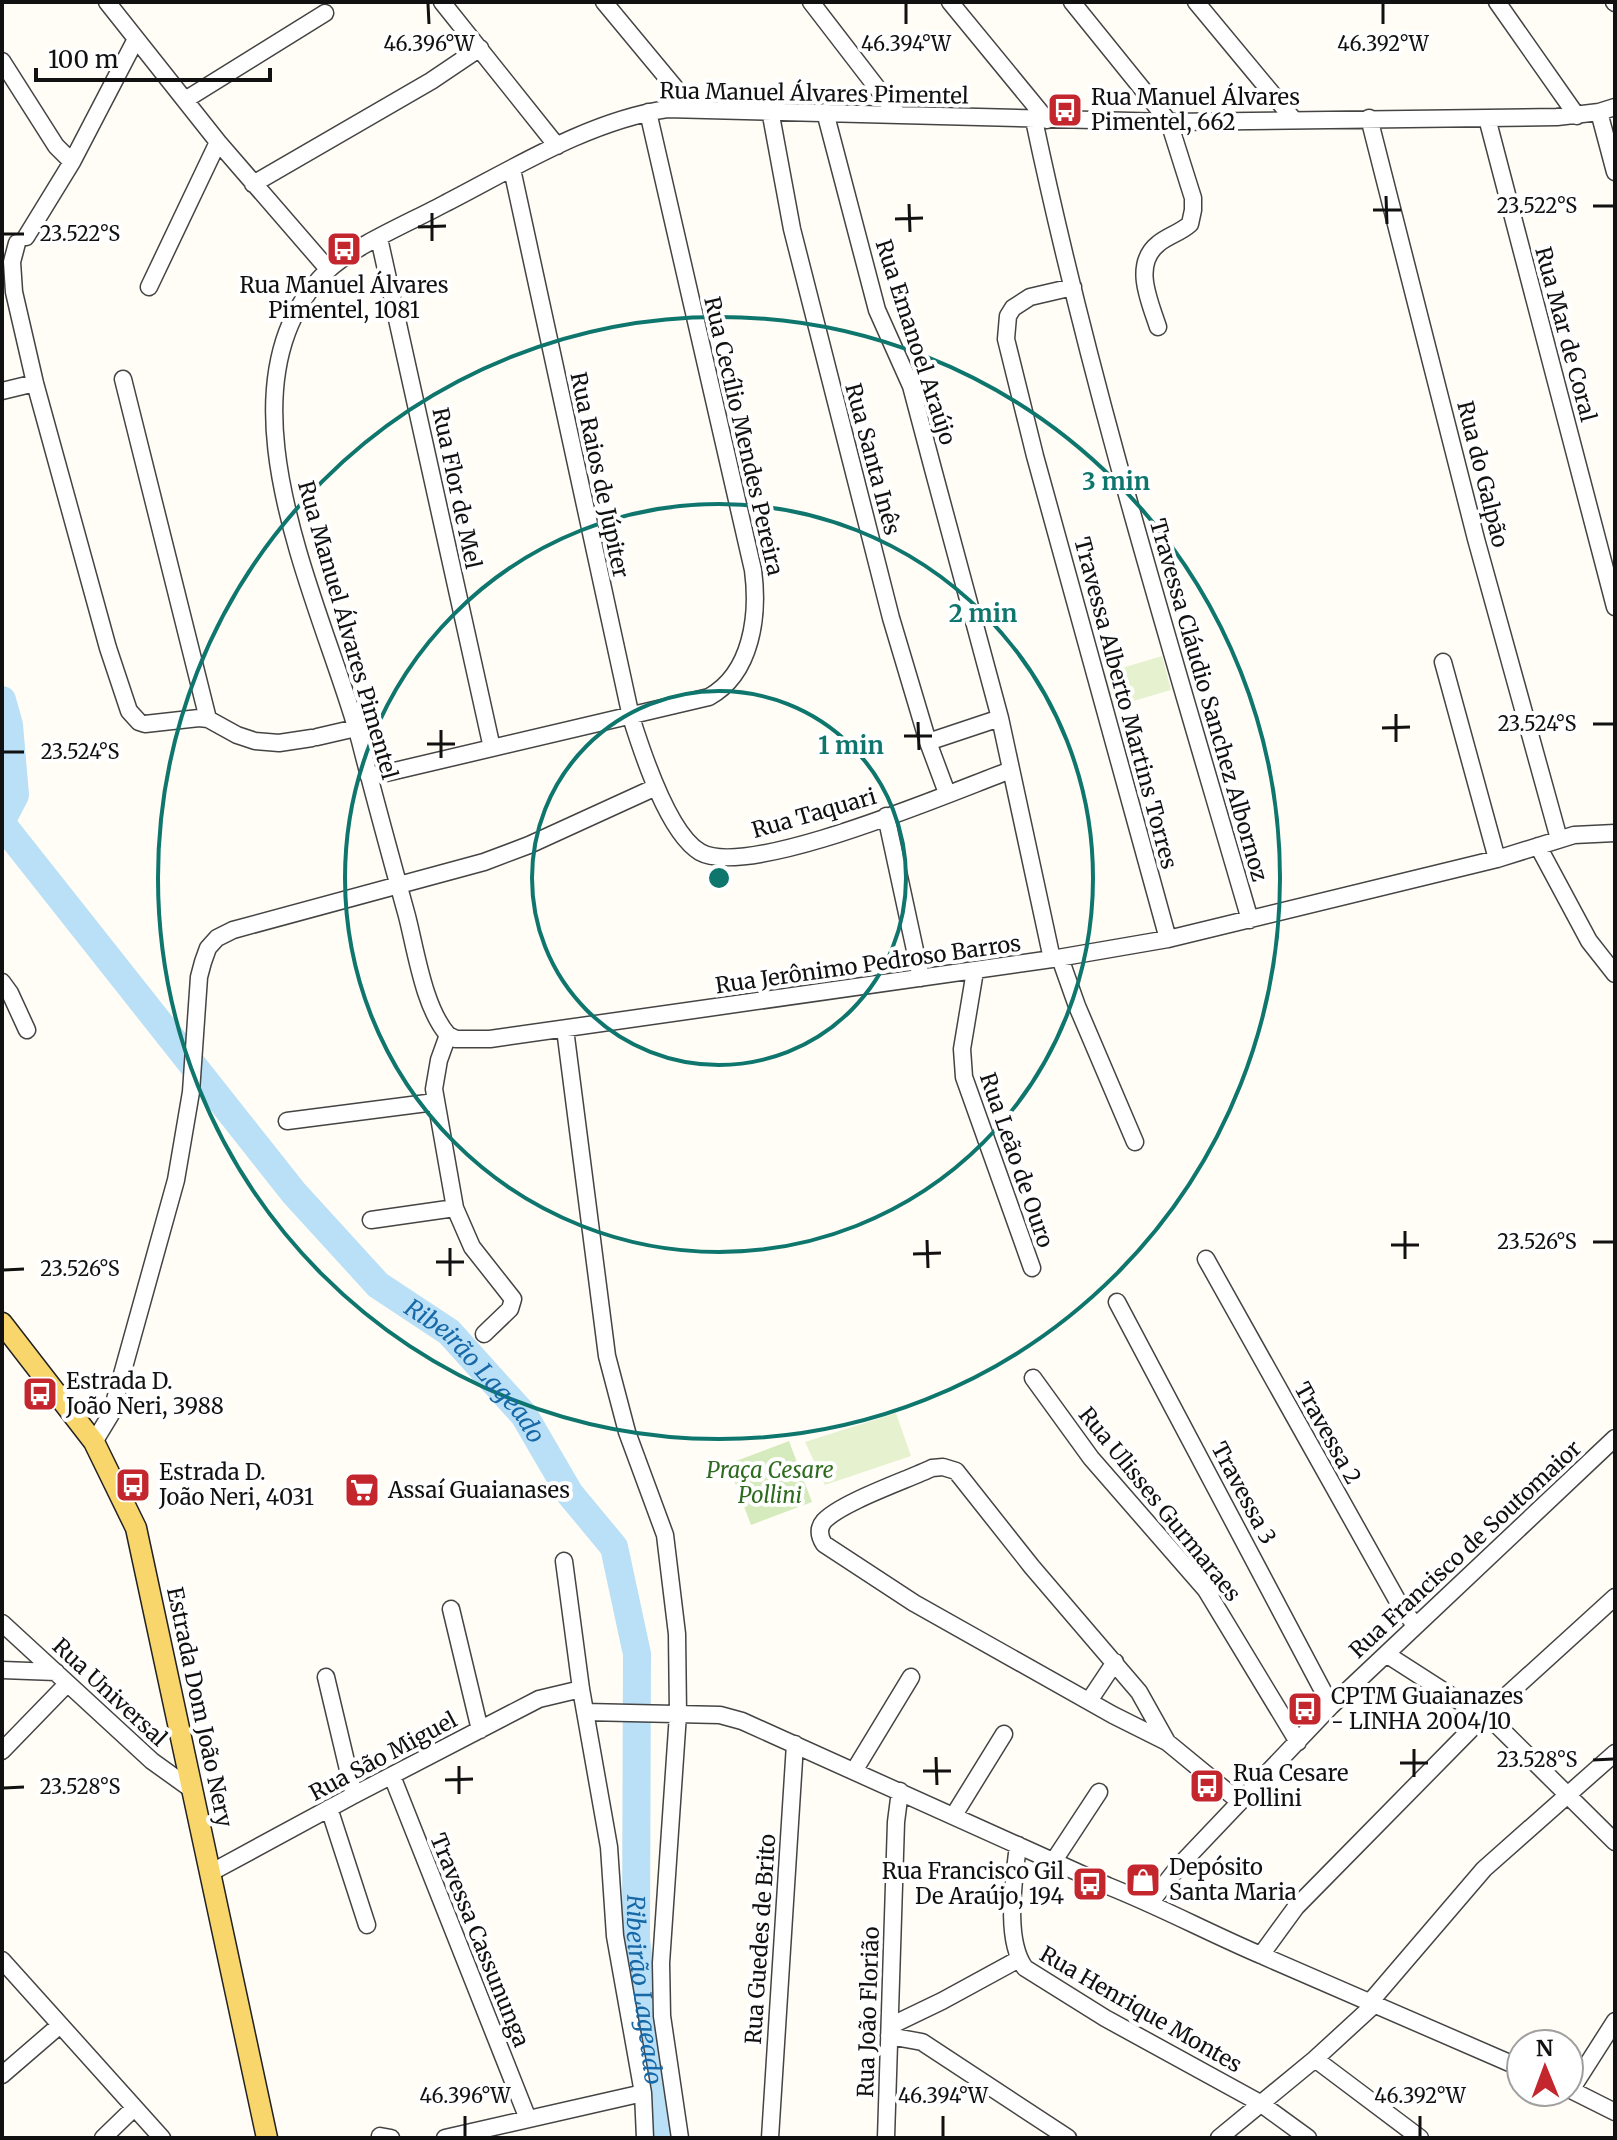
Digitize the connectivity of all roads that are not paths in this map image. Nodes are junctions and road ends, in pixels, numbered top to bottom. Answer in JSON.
{"nodes":[{"id":1,"x":442,"y":2,"type":"edge"},
{"id":2,"x":604,"y":2,"type":"edge"},
{"id":3,"x":811,"y":2,"type":"edge"},
{"id":4,"x":950,"y":2,"type":"edge"},
{"id":5,"x":1072,"y":2,"type":"edge"},
{"id":6,"x":1196,"y":2,"type":"edge"},
{"id":7,"x":1497,"y":2,"type":"edge"},
{"id":8,"x":115,"y":5,"type":"edge"},
{"id":9,"x":325,"y":13,"type":"dead end"},
{"id":10,"x":136,"y":39,"type":"junction"},
{"id":11,"x":480,"y":48,"type":"junction"},
{"id":12,"x":2,"y":61,"type":"edge"},
{"id":13,"x":185,"y":100,"type":"junction"},
{"id":14,"x":692,"y":108,"type":"junction"},
{"id":15,"x":770,"y":110,"type":"junction"},
{"id":16,"x":1607,"y":110,"type":"edge"},
{"id":17,"x":648,"y":112,"type":"junction"},
{"id":18,"x":825,"y":112,"type":"junction"},
{"id":19,"x":898,"y":115,"type":"junction"},
{"id":20,"x":1577,"y":116,"type":"junction"},
{"id":21,"x":1369,"y":118,"type":"junction"},
{"id":22,"x":1487,"y":118,"type":"junction"},
{"id":23,"x":1041,"y":120,"type":"junction"},
{"id":24,"x":1294,"y":120,"type":"junction"},
{"id":25,"x":1169,"y":122,"type":"junction"},
{"id":26,"x":218,"y":142,"type":"junction"},
{"id":27,"x":557,"y":146,"type":"junction"},
{"id":28,"x":72,"y":162,"type":"junction"},
{"id":29,"x":512,"y":169,"type":"junction"},
{"id":30,"x":1615,"y":172,"type":"edge"},
{"id":31,"x":253,"y":184,"type":"junction"},
{"id":32,"x":379,"y":238,"type":"junction"},
{"id":33,"x":14,"y":244,"type":"edge"},
{"id":34,"x":328,"y":269,"type":"junction"},
{"id":35,"x":149,"y":287,"type":"dead end"},
{"id":36,"x":1073,"y":287,"type":"junction"},
{"id":37,"x":1158,"y":327,"type":"dead end"},
{"id":38,"x":123,"y":379,"type":"dead end"},
{"id":39,"x":35,"y":383,"type":"junction"},
{"id":40,"x":2,"y":391,"type":"edge"},
{"id":41,"x":1615,"y":607,"type":"edge"},
{"id":42,"x":1443,"y":662,"type":"dead end"},
{"id":43,"x":631,"y":717,"type":"junction"},
{"id":44,"x":1000,"y":718,"type":"junction"},
{"id":45,"x":208,"y":719,"type":"junction"},
{"id":46,"x":356,"y":728,"type":"junction"},
{"id":47,"x":928,"y":742,"type":"junction"},
{"id":48,"x":492,"y":748,"type":"junction"},
{"id":49,"x":1011,"y":770,"type":"junction"},
{"id":50,"x":369,"y":777,"type":"junction"},
{"id":51,"x":656,"y":787,"type":"junction"},
{"id":52,"x":947,"y":793,"type":"junction"},
{"id":53,"x":886,"y":816,"type":"junction"},
{"id":54,"x":1615,"y":833,"type":"edge"},
{"id":55,"x":1559,"y":839,"type":"junction"},
{"id":56,"x":1538,"y":846,"type":"junction"},
{"id":57,"x":1497,"y":859,"type":"junction"},
{"id":58,"x":398,"y":886,"type":"junction"},
{"id":59,"x":1250,"y":920,"type":"junction"},
{"id":60,"x":1168,"y":939,"type":"junction"},
{"id":61,"x":1056,"y":959,"type":"junction"},
{"id":62,"x":975,"y":971,"type":"junction"},
{"id":63,"x":1615,"y":974,"type":"edge"},
{"id":64,"x":921,"y":978,"type":"junction"},
{"id":65,"x":2,"y":982,"type":"edge"},
{"id":66,"x":565,"y":1029,"type":"junction"},
{"id":67,"x":27,"y":1030,"type":"dead end"},
{"id":68,"x":448,"y":1035,"type":"junction"},
{"id":69,"x":435,"y":1102,"type":"junction"},
{"id":70,"x":287,"y":1121,"type":"dead end"},
{"id":71,"x":1135,"y":1142,"type":"dead end"},
{"id":72,"x":455,"y":1208,"type":"junction"},
{"id":73,"x":371,"y":1220,"type":"dead end"},
{"id":74,"x":1206,"y":1259,"type":"dead end"},
{"id":75,"x":1032,"y":1268,"type":"dead end"},
{"id":76,"x":1117,"y":1302,"type":"dead end"},
{"id":77,"x":2,"y":1323,"type":"edge"},
{"id":78,"x":484,"y":1334,"type":"dead end"},
{"id":79,"x":1033,"y":1378,"type":"dead end"},
{"id":80,"x":1615,"y":1438,"type":"edge"},
{"id":81,"x":94,"y":1442,"type":"junction"},
{"id":82,"x":564,"y":1561,"type":"dead end"},
{"id":83,"x":1615,"y":1597,"type":"edge"},
{"id":84,"x":451,"y":1609,"type":"dead end"},
{"id":85,"x":2,"y":1623,"type":"edge"},
{"id":86,"x":1415,"y":1625,"type":"junction"},
{"id":87,"x":1386,"y":1654,"type":"junction"},
{"id":88,"x":1115,"y":1662,"type":"junction"},
{"id":89,"x":2,"y":1670,"type":"edge"},
{"id":90,"x":326,"y":1677,"type":"dead end"},
{"id":91,"x":911,"y":1677,"type":"dead end"},
{"id":92,"x":62,"y":1678,"type":"junction"},
{"id":93,"x":581,"y":1689,"type":"junction"},
{"id":94,"x":1089,"y":1701,"type":"junction"},
{"id":95,"x":1331,"y":1706,"type":"junction"},
{"id":96,"x":585,"y":1712,"type":"junction"},
{"id":97,"x":678,"y":1714,"type":"junction"},
{"id":98,"x":1483,"y":1717,"type":"junction"},
{"id":99,"x":480,"y":1730,"type":"junction"},
{"id":100,"x":1004,"y":1734,"type":"dead end"},
{"id":101,"x":1167,"y":1742,"type":"junction"},
{"id":102,"x":1298,"y":1742,"type":"junction"},
{"id":103,"x":795,"y":1744,"type":"junction"},
{"id":104,"x":2,"y":1751,"type":"edge"},
{"id":105,"x":1615,"y":1753,"type":"edge"},
{"id":106,"x":854,"y":1771,"type":"junction"},
{"id":107,"x":392,"y":1776,"type":"junction"},
{"id":108,"x":191,"y":1789,"type":"junction"},
{"id":109,"x":900,"y":1791,"type":"junction"},
{"id":110,"x":1099,"y":1792,"type":"dead end"},
{"id":111,"x":354,"y":1795,"type":"junction"},
{"id":112,"x":1568,"y":1797,"type":"junction"},
{"id":113,"x":1240,"y":1802,"type":"junction"},
{"id":114,"x":329,"y":1808,"type":"junction"},
{"id":115,"x":954,"y":1815,"type":"junction"},
{"id":116,"x":1615,"y":1842,"type":"edge"},
{"id":117,"x":1018,"y":1845,"type":"junction"},
{"id":118,"x":1053,"y":1862,"type":"junction"},
{"id":119,"x":210,"y":1873,"type":"junction"},
{"id":120,"x":1150,"y":1903,"type":"junction"},
{"id":121,"x":367,"y":1925,"type":"dead end"},
{"id":122,"x":1261,"y":1955,"type":"junction"},
{"id":123,"x":1019,"y":1959,"type":"junction"},
{"id":124,"x":2,"y":1960,"type":"edge"},
{"id":125,"x":1374,"y":2002,"type":"junction"},
{"id":126,"x":1615,"y":2021,"type":"edge"},
{"id":127,"x":60,"y":2025,"type":"junction"},
{"id":128,"x":890,"y":2031,"type":"junction"},
{"id":129,"x":1315,"y":2059,"type":"junction"},
{"id":130,"x":1505,"y":2061,"type":"edge"},
{"id":131,"x":1585,"y":2067,"type":"edge"},
{"id":132,"x":2,"y":2075,"type":"edge"},
{"id":133,"x":643,"y":2093,"type":"junction"},
{"id":134,"x":1585,"y":2097,"type":"edge"},
{"id":135,"x":1260,"y":2103,"type":"junction"},
{"id":136,"x":134,"y":2108,"type":"junction"},
{"id":137,"x":1615,"y":2112,"type":"edge"},
{"id":138,"x":528,"y":2119,"type":"junction"},
{"id":139,"x":103,"y":2138,"type":"edge"},
{"id":140,"x":162,"y":2138,"type":"edge"},
{"id":141,"x":267,"y":2138,"type":"edge"},
{"id":142,"x":445,"y":2138,"type":"edge"},
{"id":143,"x":645,"y":2138,"type":"edge"},
{"id":144,"x":680,"y":2138,"type":"edge"},
{"id":145,"x":770,"y":2138,"type":"edge"},
{"id":146,"x":886,"y":2138,"type":"edge"},
{"id":147,"x":1068,"y":2138,"type":"edge"},
{"id":148,"x":1219,"y":2138,"type":"edge"},
{"id":149,"x":1308,"y":2138,"type":"edge"},
{"id":150,"x":1420,"y":2138,"type":"edge"}],
"edges":[{"from":1,"to":11,"type":"street"},
{"from":2,"to":14,"type":"street"},
{"from":3,"to":19,"type":"street"},
{"from":4,"to":23,"type":"street"},
{"from":5,"to":25,"type":"street"},
{"from":6,"to":24,"type":"street"},
{"from":7,"to":20,"type":"street"},
{"from":8,"to":10,"type":"street"},
{"from":9,"to":13,"type":"street"},
{"from":10,"to":13,"type":"street"},
{"from":10,"to":28,"type":"street"},
{"from":11,"to":27,"type":"street"},
{"from":11,"to":31,"type":"street"},
{"from":12,"to":28,"type":"street"},
{"from":13,"to":26,"type":"street"},
{"from":14,"to":15,"type":"street","name":"Rua Manuel Álvares Pimentel"},
{"from":14,"to":17,"type":"street","name":"Rua Manuel Álvares Pimentel"},
{"from":15,"to":18,"type":"street","name":"Rua Manuel Álvares Pimentel"},
{"from":15,"to":47,"type":"street","name":"Rua Santa Inês"},
{"from":16,"to":20,"type":"street","name":"Rua Manuel Álvares Pimentel"},
{"from":16,"to":30,"type":"street"},
{"from":17,"to":27,"type":"street","name":"Rua Manuel Álvares Pimentel"},
{"from":17,"to":43,"type":"street","name":"Rua Cecílio Mendes Pereira"},
{"from":18,"to":19,"type":"street","name":"Rua Manuel Álvares Pimentel"},
{"from":18,"to":44,"type":"street","name":"Rua Emanoel Araújo"},
{"from":19,"to":23,"type":"street","name":"Rua Manuel Álvares Pimentel"},
{"from":20,"to":22,"type":"street","name":"Rua Manuel Álvares Pimentel"},
{"from":21,"to":22,"type":"street","name":"Rua Manuel Álvares Pimentel"},
{"from":21,"to":24,"type":"street","name":"Rua Manuel Álvares Pimentel"},
{"from":21,"to":55,"type":"street","name":"Rua do Galpão"},
{"from":22,"to":41,"type":"street","name":"Rua Mar de Coral"},
{"from":23,"to":25,"type":"street","name":"Rua Manuel Álvares Pimentel"},
{"from":23,"to":36,"type":"street","name":"Travessa Cláudio Sanchez Albornoz"},
{"from":24,"to":25,"type":"street","name":"Rua Manuel Álvares Pimentel"},
{"from":25,"to":37,"type":"street"},
{"from":26,"to":31,"type":"street"},
{"from":26,"to":35,"type":"street"},
{"from":27,"to":29,"type":"street","name":"Rua Manuel Álvares Pimentel"},
{"from":28,"to":33,"type":"street"},
{"from":29,"to":32,"type":"street","name":"Rua Manuel Álvares Pimentel"},
{"from":29,"to":43,"type":"street","name":"Rua Raios de Júpiter"},
{"from":31,"to":34,"type":"street"},
{"from":32,"to":34,"type":"street","name":"Rua Manuel Álvares Pimentel"},
{"from":32,"to":48,"type":"street","name":"Rua Flor de Mel"},
{"from":33,"to":39,"type":"street"},
{"from":34,"to":46,"type":"street","name":"Rua Manuel Álvares Pimentel"},
{"from":36,"to":59,"type":"street","name":"Travessa Cláudio Sanchez Albornoz"},
{"from":36,"to":60,"type":"street","name":"Travessa Alberto Martins Torres"},
{"from":38,"to":45,"type":"street"},
{"from":39,"to":40,"type":"street"},
{"from":39,"to":45,"type":"street"},
{"from":42,"to":57,"type":"street"},
{"from":43,"to":48,"type":"street","name":"Rua Cecílio Mendes Pereira"},
{"from":43,"to":51,"type":"street","name":"Rua Raios de Júpiter"},
{"from":44,"to":47,"type":"street"},
{"from":44,"to":49,"type":"street","name":"Rua Emanoel Araújo"},
{"from":45,"to":46,"type":"street"},
{"from":46,"to":50,"type":"street","name":"Rua Manuel Álvares Pimentel"},
{"from":47,"to":52,"type":"street","name":"Rua Santa Inês"},
{"from":48,"to":50,"type":"street","name":"Rua Cecílio Mendes Pereira"},
{"from":49,"to":52,"type":"street","name":"Rua Taquari"},
{"from":49,"to":61,"type":"street","name":"Rua Emanoel Araújo"},
{"from":50,"to":58,"type":"street","name":"Rua Manuel Álvares Pimentel"},
{"from":51,"to":53,"type":"street","name":"Rua Taquari"},
{"from":51,"to":58,"type":"street"},
{"from":52,"to":53,"type":"street","name":"Rua Taquari"},
{"from":53,"to":64,"type":"street"},
{"from":54,"to":55,"type":"street","name":"Rua Jerônimo Pedroso Barros"},
{"from":55,"to":56,"type":"street","name":"Rua Jerônimo Pedroso Barros"},
{"from":56,"to":57,"type":"street","name":"Rua Jerônimo Pedroso Barros"},
{"from":56,"to":63,"type":"street"},
{"from":57,"to":59,"type":"street","name":"Rua Jerônimo Pedroso Barros"},
{"from":58,"to":68,"type":"street","name":"Rua Manuel Álvares Pimentel"},
{"from":58,"to":81,"type":"street"},
{"from":59,"to":60,"type":"street","name":"Rua Jerônimo Pedroso Barros"},
{"from":60,"to":61,"type":"street","name":"Rua Jerônimo Pedroso Barros"},
{"from":61,"to":62,"type":"street","name":"Rua Jerônimo Pedroso Barros"},
{"from":61,"to":71,"type":"street","name":"Rua Emanoel Araújo"},
{"from":62,"to":64,"type":"street","name":"Rua Jerônimo Pedroso Barros"},
{"from":62,"to":75,"type":"street","name":"Rua Leão de Ouro"},
{"from":64,"to":66,"type":"street","name":"Rua Jerônimo Pedroso Barros"},
{"from":65,"to":67,"type":"street"},
{"from":66,"to":68,"type":"street","name":"Rua Jerônimo Pedroso Barros"},
{"from":66,"to":97,"type":"street"},
{"from":68,"to":69,"type":"street"},
{"from":69,"to":70,"type":"street"},
{"from":69,"to":72,"type":"street"},
{"from":72,"to":73,"type":"street"},
{"from":72,"to":78,"type":"street"},
{"from":74,"to":86,"type":"street","name":"Travessa 2"},
{"from":76,"to":95,"type":"street","name":"Travessa 3"},
{"from":77,"to":81,"type":"main road","name":"Estrada Dom João Nery"},
{"from":79,"to":102,"type":"street","name":"Rua Ulisses Gurmaraes"},
{"from":80,"to":86,"type":"street","name":"Rua Francisco de Soutomaior"},
{"from":81,"to":108,"type":"main road","name":"Estrada Dom João Nery"},
{"from":82,"to":93,"type":"street"},
{"from":83,"to":98,"type":"street"},
{"from":84,"to":99,"type":"street"},
{"from":85,"to":92,"type":"street","name":"Rua Universal"},
{"from":86,"to":87,"type":"street","name":"Rua Francisco de Soutomaior"},
{"from":87,"to":95,"type":"street","name":"Rua Francisco de Soutomaior"},
{"from":87,"to":98,"type":"street"},
{"from":88,"to":94,"type":"street"},
{"from":88,"to":94,"type":"street"},
{"from":88,"to":101,"type":"street"},
{"from":89,"to":92,"type":"street"},
{"from":90,"to":111,"type":"street"},
{"from":91,"to":106,"type":"street"},
{"from":92,"to":104,"type":"street"},
{"from":92,"to":108,"type":"street","name":"Rua Universal"},
{"from":93,"to":96,"type":"street"},
{"from":93,"to":99,"type":"street","name":"Rua São Miguel"},
{"from":94,"to":101,"type":"street"},
{"from":95,"to":102,"type":"street","name":"Rua Francisco de Soutomaior"},
{"from":96,"to":97,"type":"street"},
{"from":96,"to":133,"type":"street"},
{"from":97,"to":103,"type":"street"},
{"from":97,"to":144,"type":"street"},
{"from":98,"to":112,"type":"street"},
{"from":98,"to":122,"type":"street"},
{"from":99,"to":107,"type":"street","name":"Rua São Miguel"},
{"from":100,"to":115,"type":"street"},
{"from":101,"to":113,"type":"street"},
{"from":102,"to":113,"type":"street","name":"Rua Francisco de Soutomaior"},
{"from":103,"to":106,"type":"street"},
{"from":103,"to":145,"type":"street","name":"Rua Guedes de Brito"},
{"from":105,"to":112,"type":"street"},
{"from":106,"to":109,"type":"street"},
{"from":107,"to":111,"type":"street","name":"Rua São Miguel"},
{"from":107,"to":138,"type":"street","name":"Travessa Cassununga"},
{"from":108,"to":119,"type":"main road","name":"Estrada Dom João Nery"},
{"from":109,"to":115,"type":"street"},
{"from":109,"to":128,"type":"street","name":"Rua João Florião"},
{"from":110,"to":118,"type":"street"},
{"from":111,"to":114,"type":"street","name":"Rua São Miguel"},
{"from":112,"to":116,"type":"street"},
{"from":112,"to":125,"type":"street"},
{"from":113,"to":120,"type":"street","name":"Rua Francisco de Soutomaior"},
{"from":114,"to":119,"type":"street","name":"Rua São Miguel"},
{"from":114,"to":121,"type":"street"},
{"from":115,"to":117,"type":"street"},
{"from":117,"to":118,"type":"street"},
{"from":117,"to":123,"type":"street","name":"Rua Henrique Montes"},
{"from":118,"to":120,"type":"street"},
{"from":119,"to":141,"type":"main road","name":"Estrada Dom João Nery"},
{"from":120,"to":122,"type":"street"},
{"from":122,"to":125,"type":"street"},
{"from":123,"to":128,"type":"street"},
{"from":123,"to":135,"type":"street","name":"Rua Henrique Montes"},
{"from":124,"to":127,"type":"street"},
{"from":125,"to":129,"type":"street"},
{"from":125,"to":130,"type":"street"},
{"from":126,"to":131,"type":"street"},
{"from":127,"to":132,"type":"street"},
{"from":127,"to":136,"type":"street"},
{"from":128,"to":146,"type":"street","name":"Rua João Florião"},
{"from":128,"to":147,"type":"street"},
{"from":129,"to":135,"type":"street"},
{"from":129,"to":150,"type":"street"},
{"from":133,"to":138,"type":"street"},
{"from":133,"to":143,"type":"street"},
{"from":134,"to":137,"type":"street"},
{"from":135,"to":148,"type":"street"},
{"from":135,"to":149,"type":"street","name":"Rua Henrique Montes"},
{"from":136,"to":139,"type":"street"},
{"from":136,"to":140,"type":"street"},
{"from":138,"to":142,"type":"street"}]}
